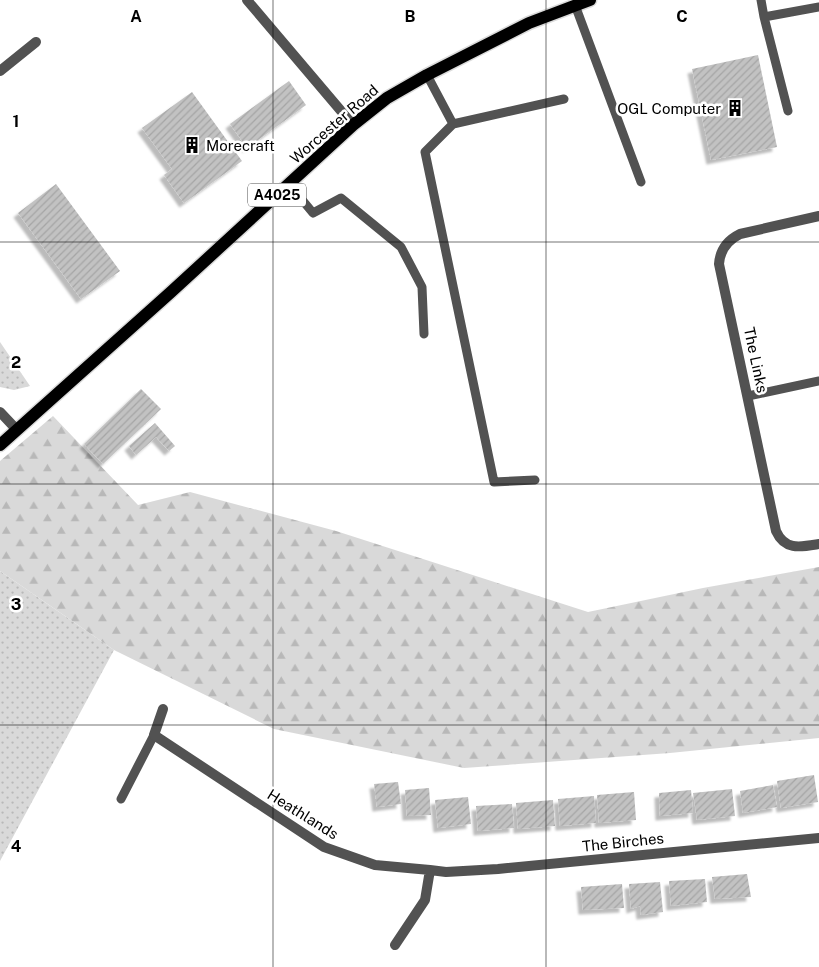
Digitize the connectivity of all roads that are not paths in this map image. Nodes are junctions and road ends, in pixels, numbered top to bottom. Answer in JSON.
{"nodes":[{"id":1,"x":247,"y":0,"type":"edge"},
{"id":2,"x":590,"y":0,"type":"edge"},
{"id":3,"x":761,"y":0,"type":"edge"},
{"id":4,"x":575,"y":5,"type":"junction"},
{"id":5,"x":819,"y":7,"type":"edge"},
{"id":6,"x":764,"y":17,"type":"junction"},
{"id":7,"x":36,"y":42,"type":"dead end"},
{"id":8,"x":0,"y":71,"type":"edge"},
{"id":9,"x":427,"y":75,"type":"junction"},
{"id":10,"x":564,"y":99,"type":"dead end"},
{"id":11,"x":788,"y":111,"type":"dead end"},
{"id":12,"x":453,"y":124,"type":"junction"},
{"id":13,"x":353,"y":125,"type":"junction"},
{"id":14,"x":641,"y":182,"type":"dead end"},
{"id":15,"x":289,"y":184,"type":"junction"},
{"id":16,"x":819,"y":216,"type":"edge"},
{"id":17,"x":424,"y":334,"type":"dead end"},
{"id":18,"x":819,"y":381,"type":"edge"},
{"id":19,"x":748,"y":396,"type":"junction"},
{"id":20,"x":0,"y":412,"type":"edge"},
{"id":21,"x":17,"y":430,"type":"junction"},
{"id":22,"x":1,"y":443,"type":"edge"},
{"id":23,"x":535,"y":480,"type":"dead end"},
{"id":24,"x":819,"y":544,"type":"edge"},
{"id":25,"x":163,"y":709,"type":"dead end"},
{"id":26,"x":154,"y":735,"type":"junction"},
{"id":27,"x":121,"y":800,"type":"dead end"},
{"id":28,"x":819,"y":838,"type":"edge"},
{"id":29,"x":430,"y":870,"type":"junction"},
{"id":30,"x":395,"y":945,"type":"dead end"}],
"edges":[{"from":1,"to":13,"type":"street"},
{"from":2,"to":4,"type":"main road","name":"Worcester Road","number":"A4025"},
{"from":3,"to":6,"type":"lane"},
{"from":4,"to":9,"type":"main road","name":"Worcester Road","number":"A4025"},
{"from":4,"to":14,"type":"lane"},
{"from":5,"to":6,"type":"lane"},
{"from":6,"to":11,"type":"lane"},
{"from":7,"to":8,"type":"street"},
{"from":9,"to":12,"type":"lane"},
{"from":9,"to":13,"type":"main road","name":"Worcester Road","number":"A4025"},
{"from":10,"to":12,"type":"lane"},
{"from":12,"to":23,"type":"lane"},
{"from":13,"to":15,"type":"main road","name":"Worcester Road","number":"A4025"},
{"from":15,"to":17,"type":"lane"},
{"from":15,"to":21,"type":"main road","name":"Worcester Road","number":"A4025"},
{"from":16,"to":19,"type":"street","name":"The Links"},
{"from":18,"to":19,"type":"lane"},
{"from":19,"to":24,"type":"street","name":"The Links"},
{"from":20,"to":21,"type":"street"},
{"from":21,"to":22,"type":"main road","name":"Worcester Road","number":"A4025"},
{"from":25,"to":26,"type":"street"},
{"from":26,"to":27,"type":"lane"},
{"from":26,"to":29,"type":"street","name":"Heathlands"},
{"from":28,"to":29,"type":"street","name":"The Birches"},
{"from":29,"to":30,"type":"street"}]}
